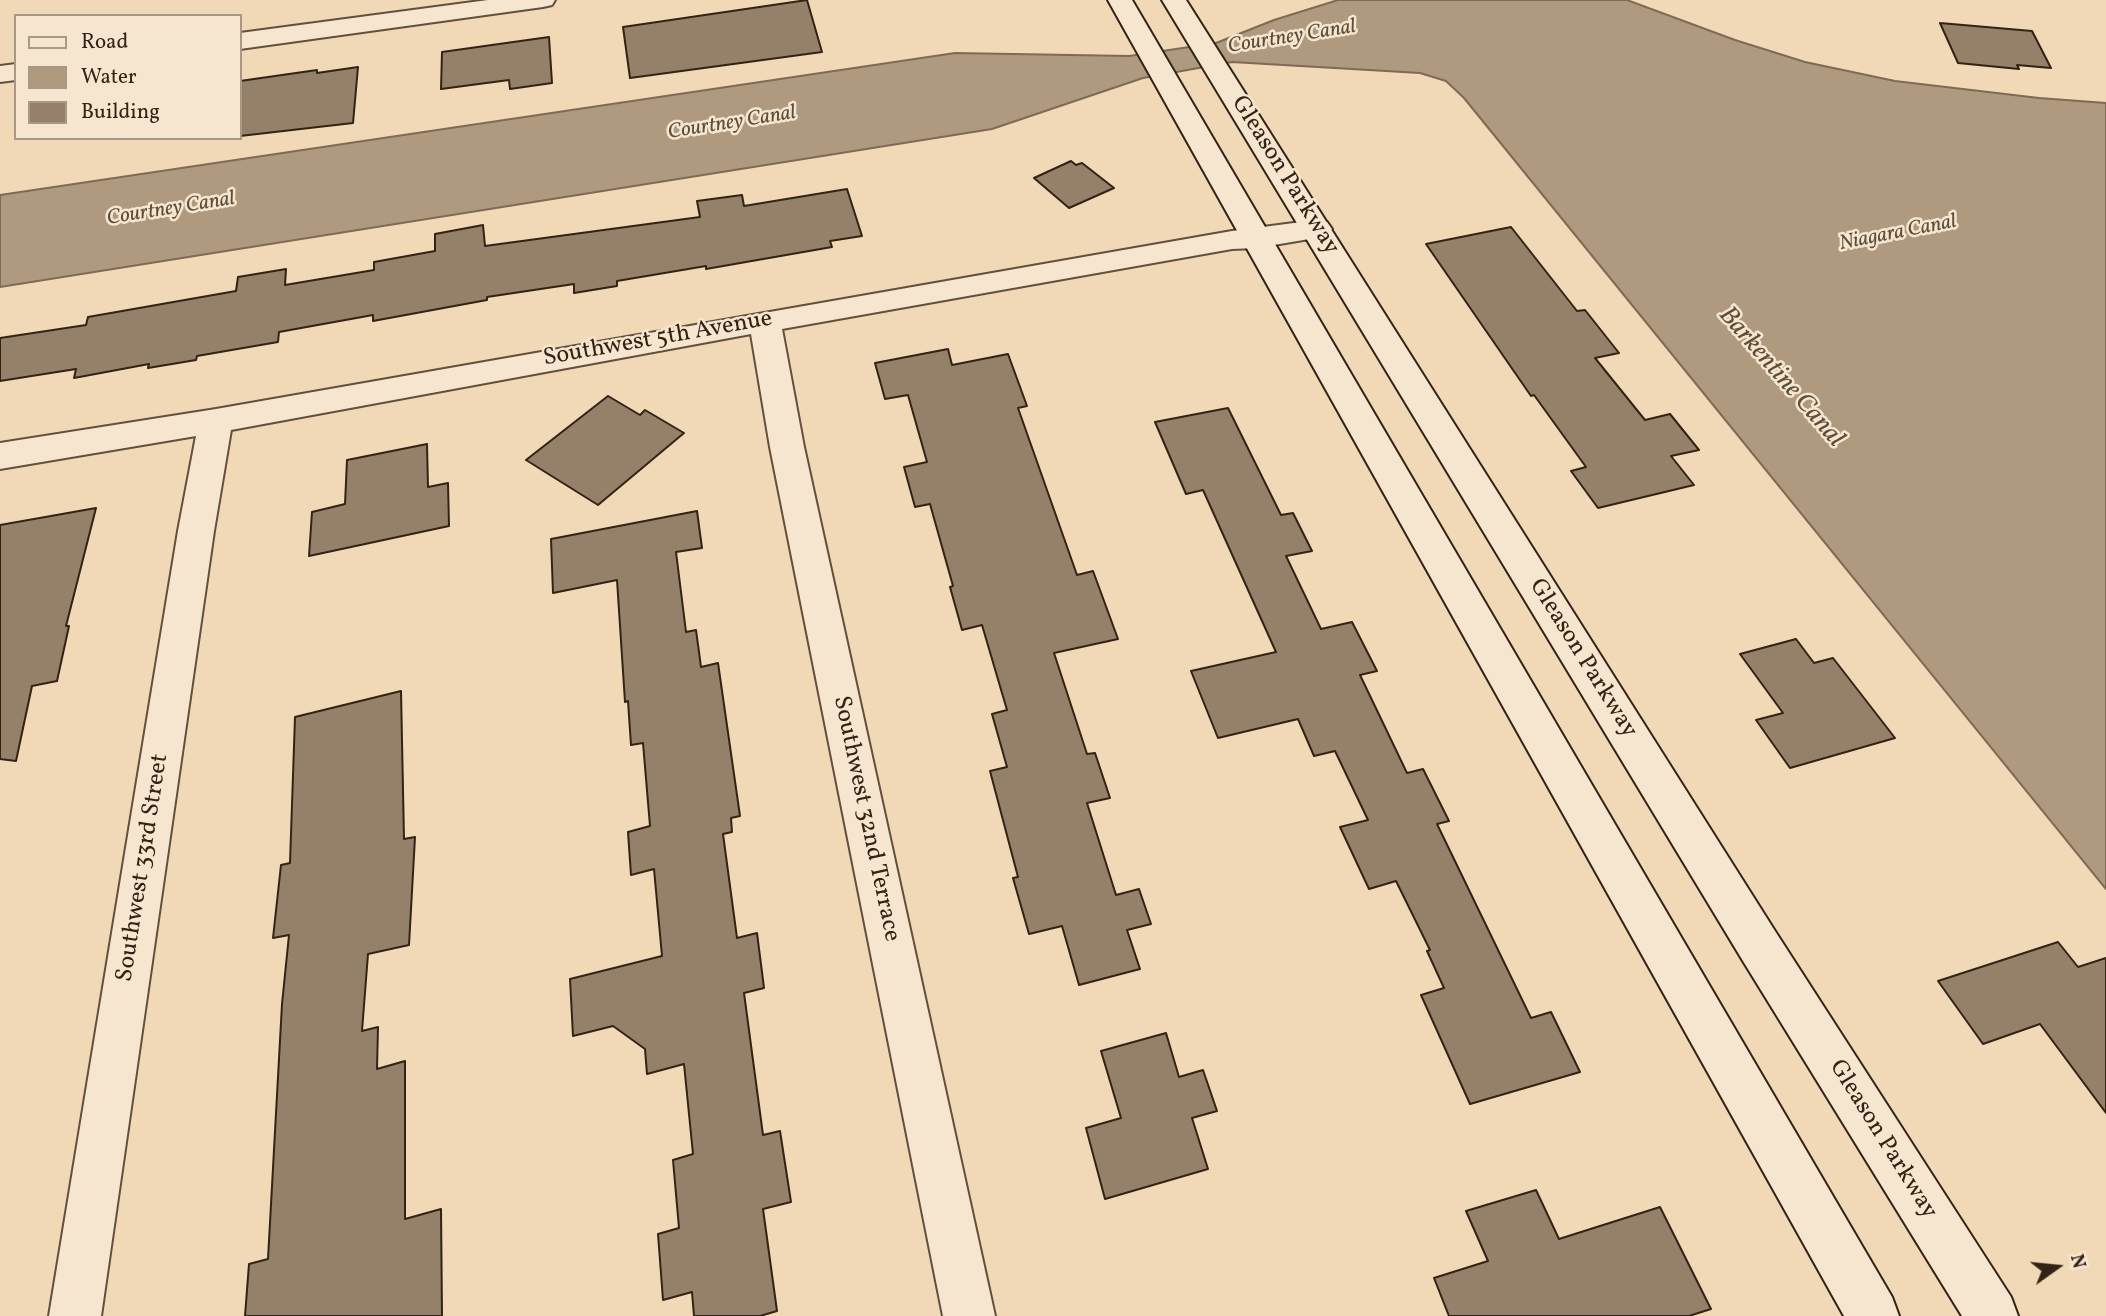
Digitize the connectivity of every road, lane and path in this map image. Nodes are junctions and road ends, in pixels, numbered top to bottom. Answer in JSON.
{"nodes":[{"id":1,"x":543,"y":0,"type":"edge"},
{"id":2,"x":1120,"y":0,"type":"edge"},
{"id":3,"x":1174,"y":0,"type":"edge"},
{"id":4,"x":242,"y":41,"type":"edge"},
{"id":5,"x":1317,"y":229,"type":"junction"},
{"id":6,"x":1256,"y":239,"type":"junction"},
{"id":7,"x":765,"y":321,"type":"junction"},
{"id":8,"x":216,"y":421,"type":"junction"},
{"id":9,"x":0,"y":456,"type":"edge"},
{"id":10,"x":75,"y":1316,"type":"edge"},
{"id":11,"x":969,"y":1316,"type":"edge"},
{"id":12,"x":1873,"y":1316,"type":"edge"},
{"id":13,"x":1992,"y":1316,"type":"edge"}],
"edges":[{"from":1,"to":4,"type":"street"},
{"from":2,"to":6,"type":"street","name":"Gleason Parkway"},
{"from":3,"to":5,"type":"street","name":"Gleason Parkway"},
{"from":5,"to":6,"type":"street","name":"Southwest 5th Avenue"},
{"from":5,"to":13,"type":"street","name":"Gleason Parkway"},
{"from":6,"to":7,"type":"street","name":"Southwest 5th Avenue"},
{"from":6,"to":12,"type":"street","name":"Gleason Parkway"},
{"from":7,"to":8,"type":"street","name":"Southwest 5th Avenue"},
{"from":7,"to":11,"type":"street","name":"Southwest 32nd Terrace"},
{"from":8,"to":9,"type":"street","name":"Southwest 5th Avenue"},
{"from":8,"to":10,"type":"street","name":"Southwest 33rd Street"}]}
